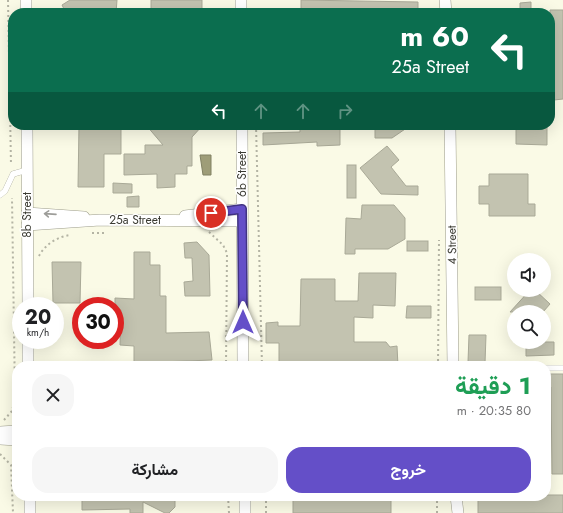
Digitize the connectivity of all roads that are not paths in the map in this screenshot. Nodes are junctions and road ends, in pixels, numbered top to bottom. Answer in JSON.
{"nodes":[{"id":1,"x":27,"y":130,"type":"edge"},
{"id":2,"x":242,"y":130,"type":"edge"},
{"id":3,"x":450,"y":130,"type":"edge"},
{"id":4,"x":27,"y":170,"type":"junction"},
{"id":5,"x":0,"y":195,"type":"edge"},
{"id":6,"x":242,"y":209,"type":"junction"},
{"id":7,"x":27,"y":213,"type":"junction"},
{"id":8,"x":100,"y":220,"type":"junction"},
{"id":9,"x":169,"y":220,"type":"junction"},
{"id":10,"x":242,"y":221,"type":"junction"},
{"id":11,"x":27,"y":225,"type":"junction"},
{"id":12,"x":28,"y":297,"type":"edge"},
{"id":13,"x":28,"y":349,"type":"edge"},
{"id":14,"x":28,"y":361,"type":"edge"},
{"id":15,"x":243,"y":361,"type":"edge"},
{"id":16,"x":453,"y":361,"type":"edge"},
{"id":17,"x":551,"y":368,"type":"edge"},
{"id":18,"x":563,"y":368,"type":"edge"},
{"id":19,"x":0,"y":427,"type":"edge"},
{"id":20,"x":12,"y":430,"type":"edge"},
{"id":21,"x":0,"y":439,"type":"edge"},
{"id":22,"x":12,"y":440,"type":"edge"},
{"id":23,"x":30,"y":501,"type":"edge"},
{"id":24,"x":245,"y":501,"type":"edge"},
{"id":25,"x":452,"y":501,"type":"edge"},
{"id":26,"x":457,"y":501,"type":"edge"},
{"id":27,"x":30,"y":513,"type":"edge"},
{"id":28,"x":245,"y":513,"type":"edge"},
{"id":29,"x":451,"y":513,"type":"edge"},
{"id":30,"x":458,"y":513,"type":"edge"}],
"edges":[{"from":1,"to":4,"type":"street","name":"8b Street"},
{"from":2,"to":6,"type":"street","name":"6b Street"},
{"from":3,"to":16,"type":"street","name":"4 Street"},
{"from":4,"to":5,"type":"lane"},
{"from":4,"to":7,"type":"street","name":"8b Street"},
{"from":6,"to":9,"type":"street","name":"25a Street"},
{"from":6,"to":10,"type":"street","name":"6b Street"},
{"from":8,"to":7,"type":"street","name":"25a Street","one_way":true},
{"from":7,"to":11,"type":"street","name":"8b Street"},
{"from":8,"to":9,"type":"street","name":"25a Street"},
{"from":8,"to":11,"type":"street","name":"25a Street"},
{"from":9,"to":10,"type":"street","name":"25a Street"},
{"from":10,"to":15,"type":"street","name":"6b Street"},
{"from":11,"to":12,"type":"street","name":"8b Street"},
{"from":13,"to":14,"type":"street"},
{"from":17,"to":18,"type":"lane"},
{"from":19,"to":20,"type":"street"},
{"from":21,"to":22,"type":"street"},
{"from":23,"to":27,"type":"street"},
{"from":24,"to":28,"type":"street"},
{"from":25,"to":29,"type":"street"},
{"from":26,"to":30,"type":"street"}]}
